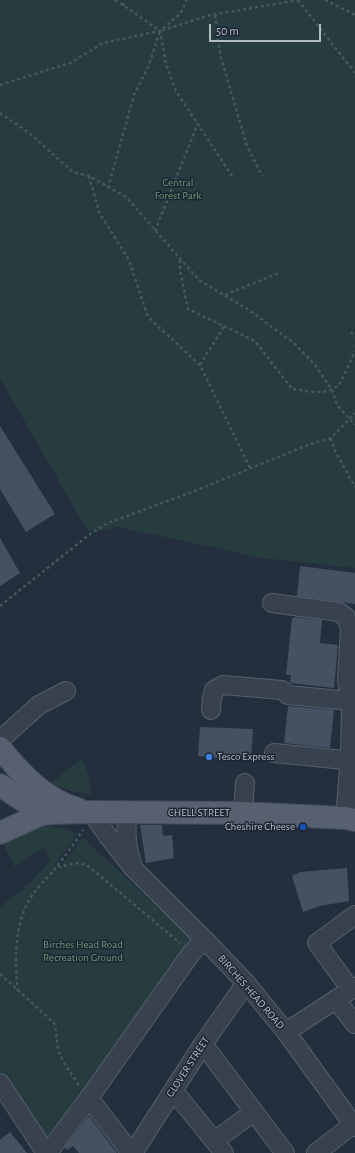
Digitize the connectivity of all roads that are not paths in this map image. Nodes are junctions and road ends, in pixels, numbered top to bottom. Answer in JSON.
{"nodes":[{"id":1,"x":272,"y":603,"type":"dead end"},
{"id":2,"x":66,"y":691,"type":"dead end"},
{"id":3,"x":350,"y":701,"type":"junction"},
{"id":4,"x":211,"y":710,"type":"dead end"},
{"id":5,"x":0,"y":740,"type":"edge"},
{"id":6,"x":0,"y":748,"type":"edge"},
{"id":7,"x":274,"y":753,"type":"dead end"},
{"id":8,"x":352,"y":760,"type":"edge"},
{"id":9,"x":23,"y":775,"type":"junction"},
{"id":10,"x":245,"y":783,"type":"dead end"},
{"id":11,"x":0,"y":785,"type":"edge"},
{"id":12,"x":31,"y":813,"type":"junction"},
{"id":13,"x":128,"y":813,"type":"junction"},
{"id":14,"x":243,"y":813,"type":"junction"},
{"id":15,"x":350,"y":819,"type":"edge"},
{"id":16,"x":87,"y":820,"type":"junction"},
{"id":17,"x":0,"y":833,"type":"edge"},
{"id":18,"x":133,"y":868,"type":"junction"},
{"id":19,"x":355,"y":915,"type":"edge"},
{"id":20,"x":204,"y":939,"type":"junction"},
{"id":21,"x":246,"y":983,"type":"junction"},
{"id":22,"x":353,"y":988,"type":"edge"},
{"id":23,"x":336,"y":1000,"type":"junction"},
{"id":24,"x":355,"y":1024,"type":"edge"},
{"id":25,"x":286,"y":1032,"type":"junction"},
{"id":26,"x":203,"y":1044,"type":"junction"},
{"id":27,"x":0,"y":1083,"type":"edge"},
{"id":28,"x":173,"y":1090,"type":"junction"},
{"id":29,"x":89,"y":1098,"type":"junction"},
{"id":30,"x":254,"y":1112,"type":"junction"},
{"id":31,"x":354,"y":1125,"type":"edge"},
{"id":32,"x":219,"y":1147,"type":"edge"},
{"id":33,"x":47,"y":1153,"type":"edge"},
{"id":34,"x":132,"y":1153,"type":"edge"},
{"id":35,"x":285,"y":1153,"type":"edge"},
{"id":36,"x":316,"y":1153,"type":"edge"}],
"edges":[{"from":1,"to":3,"type":"street"},
{"from":2,"to":5,"type":"street"},
{"from":3,"to":4,"type":"street"},
{"from":3,"to":8,"type":"street"},
{"from":6,"to":9,"type":"main road"},
{"from":7,"to":8,"type":"street"},
{"from":8,"to":15,"type":"street"},
{"from":9,"to":12,"type":"main road"},
{"from":9,"to":16,"type":"main road"},
{"from":10,"to":14,"type":"street"},
{"from":11,"to":12,"type":"main road"},
{"from":12,"to":16,"type":"main road","name":"CHELL STREET"},
{"from":12,"to":17,"type":"main road"},
{"from":13,"to":14,"type":"main road","name":"CHELL STREET"},
{"from":13,"to":16,"type":"main road","name":"CHELL STREET"},
{"from":13,"to":18,"type":"street","name":"BIRCHES HEAD ROAD"},
{"from":14,"to":15,"type":"main road","name":"CHELL STREET"},
{"from":16,"to":18,"type":"street","name":"BIRCHES HEAD ROAD"},
{"from":18,"to":20,"type":"street","name":"BIRCHES HEAD ROAD"},
{"from":19,"to":22,"type":"street"},
{"from":20,"to":21,"type":"street","name":"BIRCHES HEAD ROAD"},
{"from":20,"to":29,"type":"street"},
{"from":21,"to":25,"type":"street","name":"BIRCHES HEAD ROAD"},
{"from":21,"to":26,"type":"street","name":"GLOVER STREET"},
{"from":22,"to":23,"type":"street"},
{"from":23,"to":24,"type":"street"},
{"from":23,"to":25,"type":"street"},
{"from":25,"to":31,"type":"street","name":"BIRCHES HEAD ROAD"},
{"from":26,"to":28,"type":"street","name":"GLOVER STREET"},
{"from":26,"to":30,"type":"street"},
{"from":27,"to":33,"type":"street"},
{"from":28,"to":32,"type":"street"},
{"from":28,"to":34,"type":"street","name":"GLOVER STREET"},
{"from":29,"to":33,"type":"street"},
{"from":29,"to":34,"type":"street"},
{"from":30,"to":32,"type":"street"},
{"from":30,"to":35,"type":"street"},
{"from":31,"to":36,"type":"street"}]}
